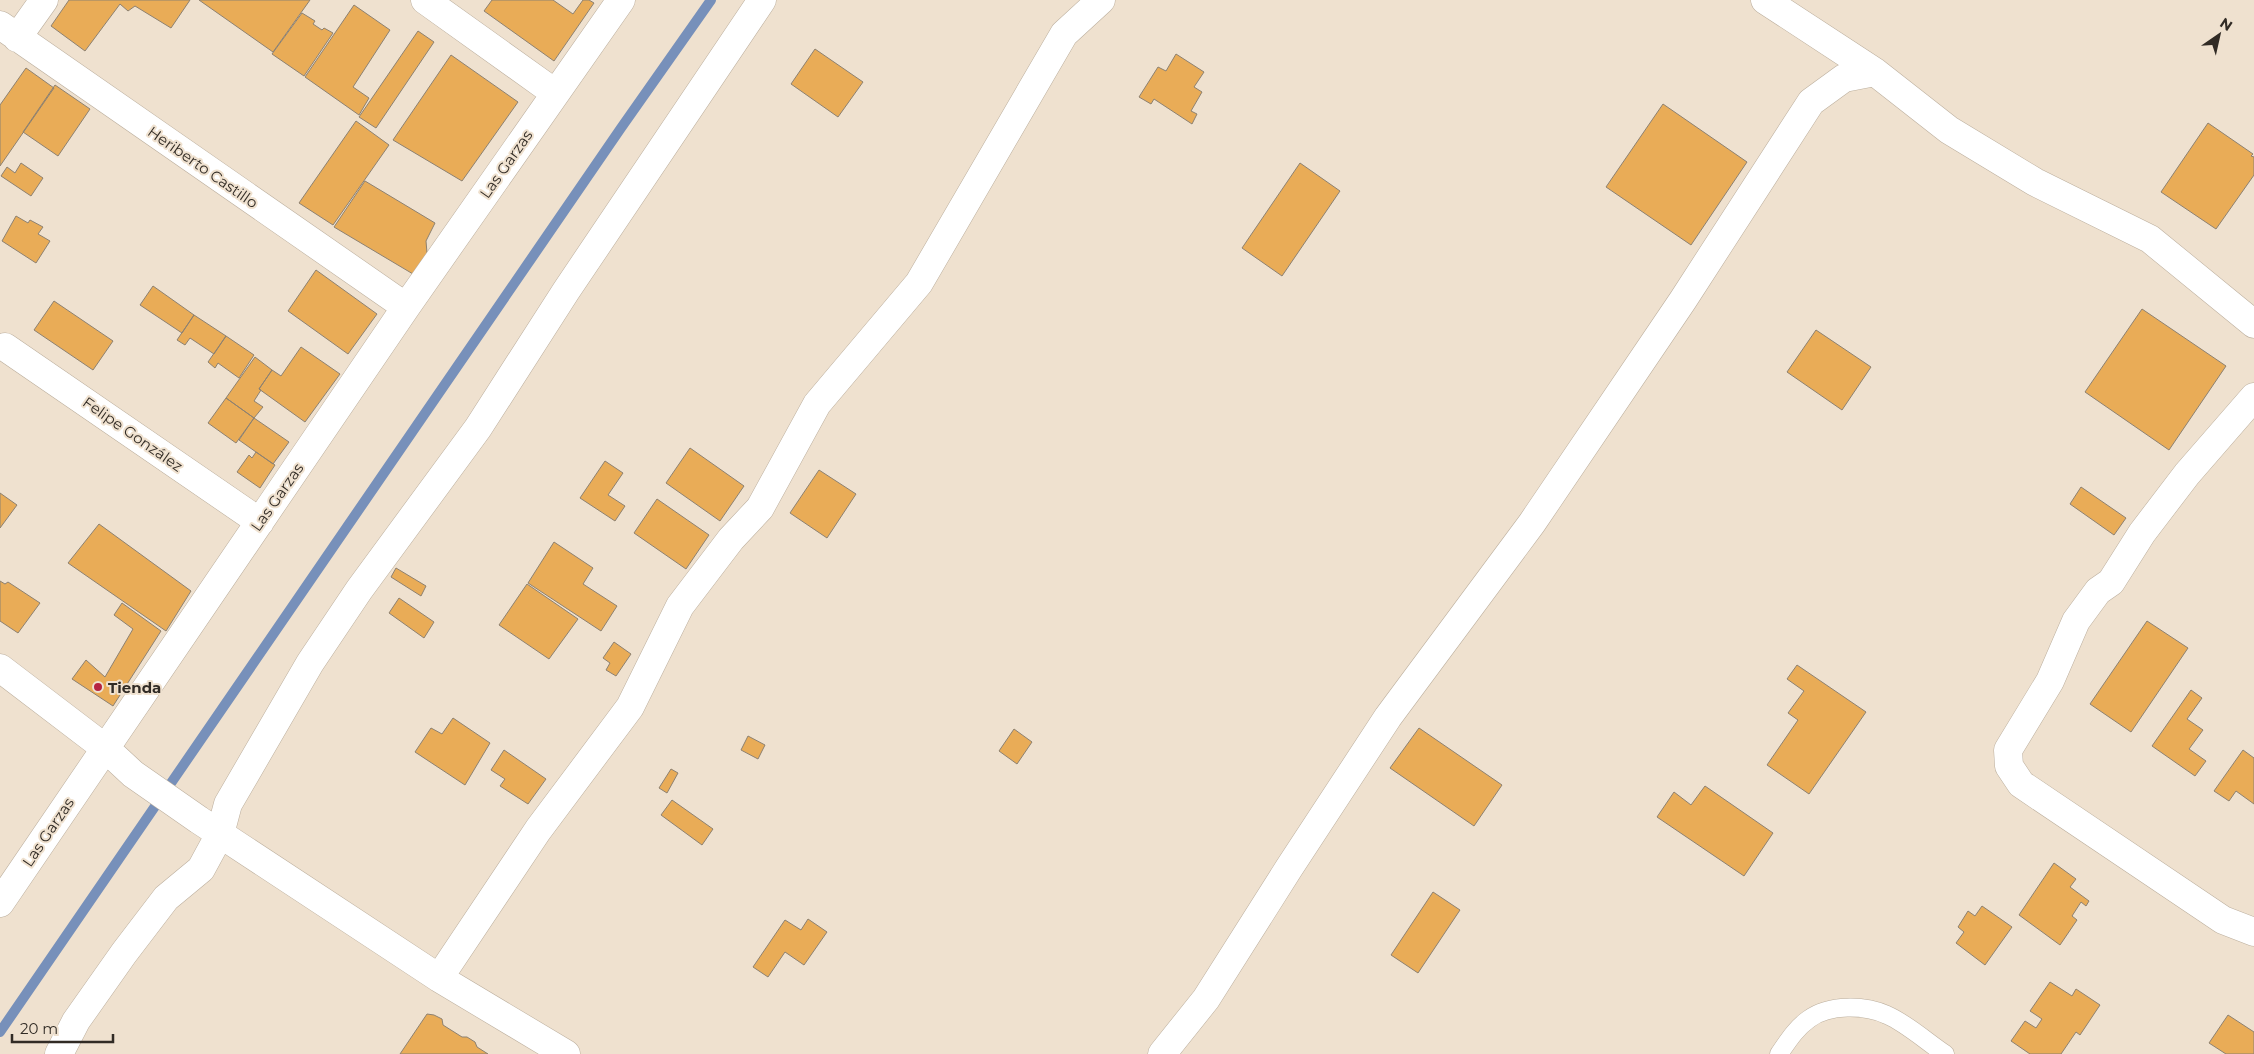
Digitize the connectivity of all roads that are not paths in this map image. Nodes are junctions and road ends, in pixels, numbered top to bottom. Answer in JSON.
{"nodes":[{"id":1,"x":44,"y":0,"type":"edge"},
{"id":2,"x":425,"y":0,"type":"edge"},
{"id":3,"x":621,"y":0,"type":"edge"},
{"id":4,"x":762,"y":0,"type":"edge"},
{"id":5,"x":1101,"y":0,"type":"edge"},
{"id":6,"x":1765,"y":0,"type":"edge"},
{"id":7,"x":9,"y":32,"type":"edge"},
{"id":8,"x":1875,"y":72,"type":"junction"},
{"id":9,"x":555,"y":93,"type":"junction"},
{"id":10,"x":406,"y":307,"type":"junction"},
{"id":11,"x":2254,"y":324,"type":"edge"},
{"id":12,"x":5,"y":347,"type":"dead end"},
{"id":13,"x":2254,"y":397,"type":"edge"},
{"id":14,"x":260,"y":522,"type":"junction"},
{"id":15,"x":0,"y":668,"type":"edge"},
{"id":16,"x":105,"y":748,"type":"junction"},
{"id":17,"x":209,"y":827,"type":"junction"},
{"id":18,"x":0,"y":903,"type":"edge"},
{"id":19,"x":2254,"y":932,"type":"edge"},
{"id":20,"x":439,"y":978,"type":"junction"},
{"id":21,"x":59,"y":1054,"type":"edge"},
{"id":22,"x":564,"y":1054,"type":"edge"},
{"id":23,"x":1162,"y":1054,"type":"edge"},
{"id":24,"x":1779,"y":1054,"type":"edge"},
{"id":25,"x":1945,"y":1054,"type":"edge"}],
"edges":[{"from":1,"to":7,"type":"street"},
{"from":2,"to":9,"type":"street"},
{"from":3,"to":9,"type":"street","name":"Las Garzas"},
{"from":4,"to":17,"type":"street"},
{"from":5,"to":20,"type":"street"},
{"from":6,"to":8,"type":"street"},
{"from":7,"to":10,"type":"street","name":"Heriberto Castillo"},
{"from":8,"to":11,"type":"street"},
{"from":8,"to":23,"type":"street"},
{"from":9,"to":10,"type":"street","name":"Las Garzas"},
{"from":10,"to":14,"type":"street","name":"Las Garzas"},
{"from":12,"to":14,"type":"street","name":"Felipe González"},
{"from":13,"to":19,"type":"street"},
{"from":14,"to":16,"type":"street","name":"Las Garzas"},
{"from":15,"to":16,"type":"street"},
{"from":16,"to":17,"type":"street"},
{"from":16,"to":18,"type":"street","name":"Las Garzas"},
{"from":17,"to":20,"type":"street"},
{"from":17,"to":21,"type":"street"},
{"from":20,"to":22,"type":"street"},
{"from":24,"to":25,"type":"lane"}]}
